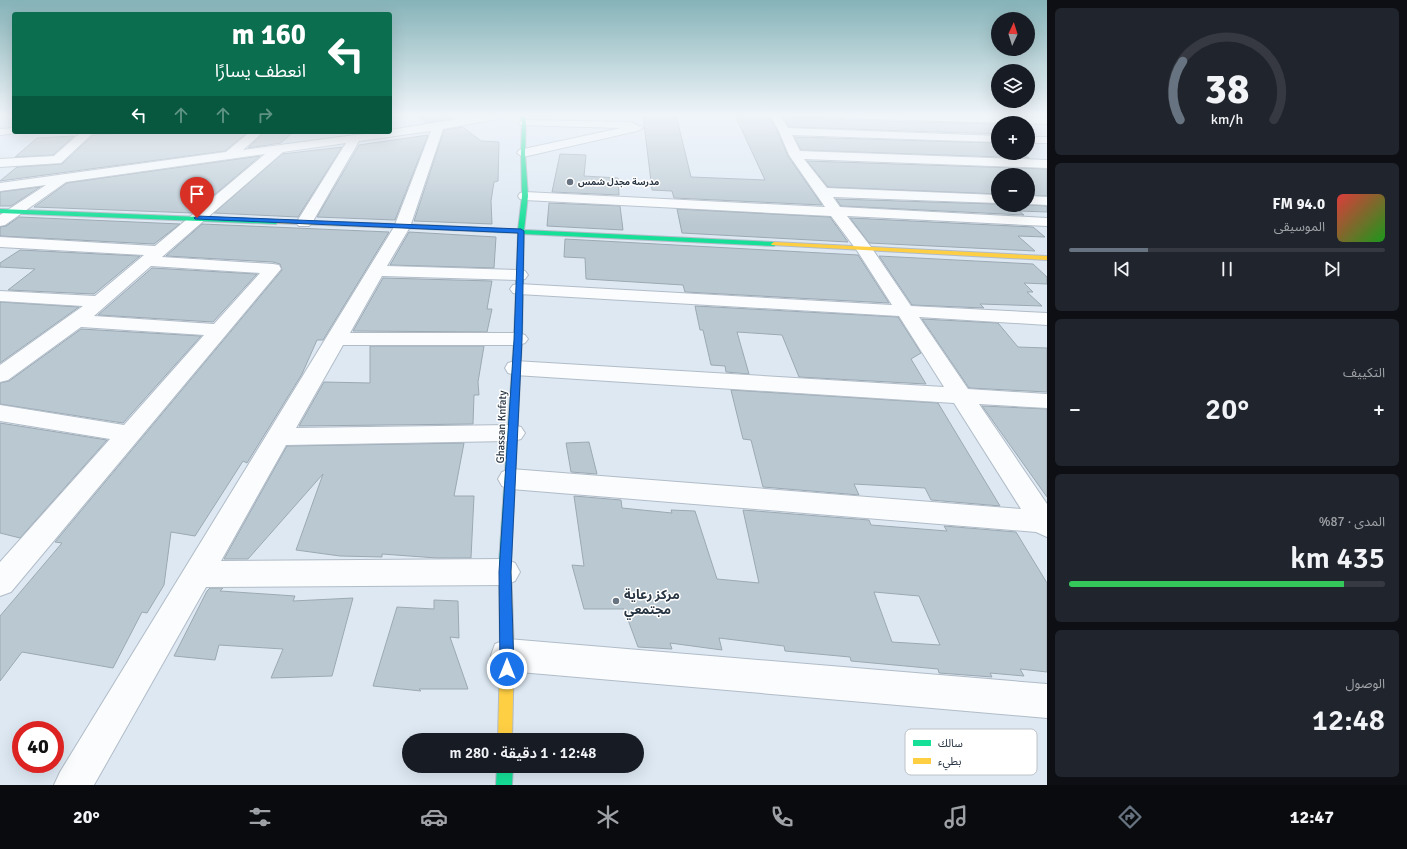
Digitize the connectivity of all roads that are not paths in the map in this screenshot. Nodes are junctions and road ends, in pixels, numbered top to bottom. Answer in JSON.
{"nodes":[{"id":1,"x":66,"y":152,"type":"edge"},
{"id":2,"x":234,"y":152,"type":"edge"},
{"id":3,"x":254,"y":152,"type":"edge"},
{"id":4,"x":276,"y":152,"type":"edge"},
{"id":5,"x":347,"y":152,"type":"edge"},
{"id":6,"x":429,"y":152,"type":"edge"},
{"id":7,"x":529,"y":152,"type":"edge"},
{"id":8,"x":794,"y":152,"type":"edge"},
{"id":9,"x":523,"y":153,"type":"joint"},
{"id":10,"x":230,"y":155,"type":"junction"},
{"id":11,"x":795,"y":155,"type":"junction"},
{"id":12,"x":57,"y":160,"type":"junction"},
{"id":13,"x":0,"y":163,"type":"edge"},
{"id":14,"x":1047,"y":164,"type":"edge"},
{"id":15,"x":64,"y":178,"type":"junction"},
{"id":16,"x":40,"y":181,"type":"junction"},
{"id":17,"x":0,"y":187,"type":"edge"},
{"id":18,"x":823,"y":192,"type":"junction"},
{"id":19,"x":525,"y":196,"type":"junction"},
{"id":20,"x":991,"y":199,"type":"edge"},
{"id":21,"x":1035,"y":200,"type":"edge"},
{"id":22,"x":1047,"y":201,"type":"edge"},
{"id":23,"x":0,"y":211,"type":"edge"},
{"id":24,"x":14,"y":211,"type":"junction"},
{"id":25,"x":835,"y":211,"type":"junction"},
{"id":26,"x":197,"y":218,"type":"junction"},
{"id":27,"x":0,"y":222,"type":"edge"},
{"id":28,"x":1047,"y":222,"type":"edge"},
{"id":29,"x":304,"y":223,"type":"junction"},
{"id":30,"x":402,"y":227,"type":"junction"},
{"id":31,"x":521,"y":231,"type":"junction"},
{"id":32,"x":0,"y":242,"type":"edge"},
{"id":33,"x":865,"y":250,"type":"junction"},
{"id":34,"x":154,"y":256,"type":"junction"},
{"id":35,"x":1047,"y":258,"type":"edge"},
{"id":36,"x":378,"y":271,"type":"junction"},
{"id":37,"x":519,"y":282,"type":"junction"},
{"id":38,"x":0,"y":296,"type":"edge"},
{"id":39,"x":99,"y":302,"type":"junction"},
{"id":40,"x":905,"y":311,"type":"junction"},
{"id":41,"x":1047,"y":319,"type":"edge"},
{"id":42,"x":77,"y":321,"type":"junction"},
{"id":43,"x":219,"y":330,"type":"junction"},
{"id":44,"x":337,"y":339,"type":"junction"},
{"id":45,"x":518,"y":340,"type":"junction"},
{"id":46,"x":515,"y":368,"type":"junction"},
{"id":47,"x":0,"y":376,"type":"edge"},
{"id":48,"x":961,"y":395,"type":"junction"},
{"id":49,"x":1047,"y":401,"type":"edge"},
{"id":50,"x":0,"y":413,"type":"edge"},
{"id":51,"x":513,"y":433,"type":"junction"},
{"id":52,"x":129,"y":434,"type":"junction"},
{"id":53,"x":279,"y":437,"type":"junction"},
{"id":54,"x":511,"y":479,"type":"junction"},
{"id":55,"x":1046,"y":523,"type":"edge"},
{"id":56,"x":505,"y":572,"type":"junction"},
{"id":57,"x":198,"y":574,"type":"junction"},
{"id":58,"x":0,"y":583,"type":"edge"},
{"id":59,"x":507,"y":655,"type":"junction"},
{"id":60,"x":1047,"y":701,"type":"edge"},
{"id":61,"x":505,"y":733,"type":"edge"},
{"id":62,"x":505,"y":773,"type":"edge"},
{"id":63,"x":73,"y":785,"type":"edge"},
{"id":64,"x":504,"y":785,"type":"edge"}],
"edges":[{"from":1,"to":12,"type":"street"},
{"from":2,"to":10,"type":"street"},
{"from":3,"to":10,"type":"street"},
{"from":4,"to":26,"type":"street"},
{"from":5,"to":29,"type":"street"},
{"from":6,"to":30,"type":"street"},
{"from":7,"to":9,"type":"street"},
{"from":8,"to":11,"type":"street"},
{"from":9,"to":19,"type":"street","name":"Ghassan Knfaty"},
{"from":10,"to":15,"type":"street"},
{"from":11,"to":14,"type":"street"},
{"from":11,"to":18,"type":"street"},
{"from":12,"to":13,"type":"street"},
{"from":12,"to":16,"type":"street"},
{"from":15,"to":16,"type":"street"},
{"from":15,"to":24,"type":"street"},
{"from":16,"to":17,"type":"street"},
{"from":18,"to":20,"type":"street"},
{"from":18,"to":25,"type":"street"},
{"from":19,"to":25,"type":"street"},
{"from":19,"to":31,"type":"street","name":"Ghassan Knfaty"},
{"from":21,"to":22,"type":"street"},
{"from":23,"to":24,"type":"street"},
{"from":24,"to":26,"type":"street"},
{"from":24,"to":27,"type":"street"},
{"from":25,"to":28,"type":"street"},
{"from":25,"to":33,"type":"street"},
{"from":26,"to":29,"type":"street"},
{"from":26,"to":34,"type":"street"},
{"from":29,"to":30,"type":"street"},
{"from":30,"to":31,"type":"street"},
{"from":30,"to":36,"type":"street"},
{"from":31,"to":33,"type":"street"},
{"from":31,"to":37,"type":"street","name":"Ghassan Knfaty"},
{"from":32,"to":34,"type":"street"},
{"from":33,"to":35,"type":"street"},
{"from":33,"to":40,"type":"street"},
{"from":34,"to":39,"type":"street"},
{"from":34,"to":43,"type":"street"},
{"from":36,"to":37,"type":"street"},
{"from":36,"to":44,"type":"street"},
{"from":37,"to":40,"type":"street"},
{"from":37,"to":45,"type":"street","name":"Ghassan Knfaty"},
{"from":38,"to":39,"type":"street"},
{"from":39,"to":42,"type":"street"},
{"from":40,"to":41,"type":"street"},
{"from":40,"to":48,"type":"street"},
{"from":42,"to":43,"type":"street"},
{"from":42,"to":47,"type":"street"},
{"from":43,"to":52,"type":"street"},
{"from":44,"to":45,"type":"street"},
{"from":44,"to":53,"type":"street"},
{"from":45,"to":46,"type":"street","name":"Ghassan Knfaty"},
{"from":46,"to":48,"type":"street"},
{"from":46,"to":51,"type":"street","name":"Ghassan Knfaty"},
{"from":48,"to":49,"type":"street"},
{"from":48,"to":55,"type":"street"},
{"from":50,"to":52,"type":"street"},
{"from":51,"to":53,"type":"street"},
{"from":51,"to":54,"type":"street","name":"Ghassan Knfaty"},
{"from":52,"to":58,"type":"street"},
{"from":53,"to":57,"type":"street"},
{"from":54,"to":55,"type":"street"},
{"from":54,"to":56,"type":"street","name":"Ghassan Knfaty"},
{"from":56,"to":57,"type":"street"},
{"from":56,"to":59,"type":"street","name":"Ghassan Knfaty"},
{"from":57,"to":63,"type":"street"},
{"from":59,"to":60,"type":"street"},
{"from":59,"to":61,"type":"street","name":"Ghassan Knfaty"},
{"from":62,"to":64,"type":"street"}]}
